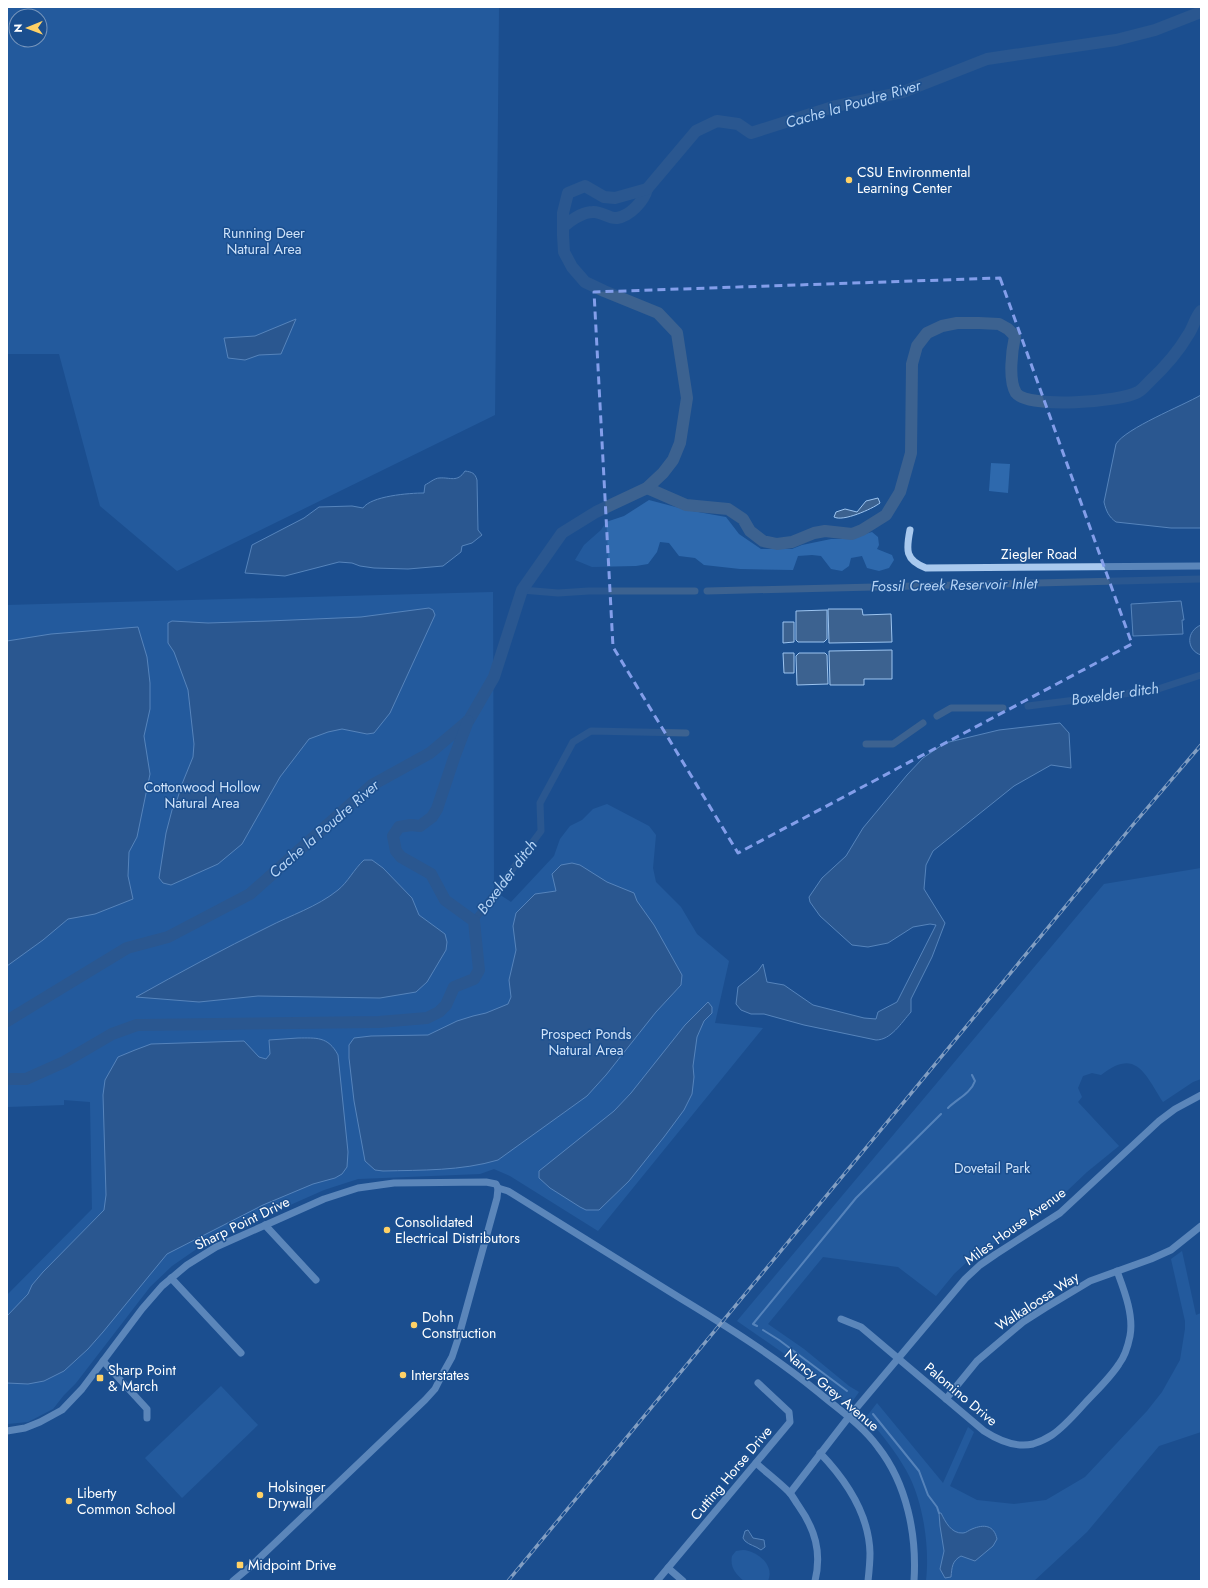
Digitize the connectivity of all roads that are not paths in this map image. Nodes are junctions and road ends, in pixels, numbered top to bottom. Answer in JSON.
{"nodes":[{"id":1,"x":910,"y":530,"type":"dead end"},
{"id":2,"x":1201,"y":566,"type":"edge"},
{"id":3,"x":1201,"y":1095,"type":"edge"},
{"id":4,"x":498,"y":1188,"type":"junction"},
{"id":5,"x":265,"y":1225,"type":"junction"},
{"id":6,"x":1201,"y":1226,"type":"edge"},
{"id":7,"x":1117,"y":1271,"type":"junction"},
{"id":8,"x":171,"y":1278,"type":"junction"},
{"id":9,"x":316,"y":1280,"type":"dead end"},
{"id":10,"x":841,"y":1319,"type":"dead end"},
{"id":11,"x":751,"y":1342,"type":"joint"},
{"id":12,"x":241,"y":1353,"type":"dead end"},
{"id":13,"x":898,"y":1358,"type":"junction"},
{"id":14,"x":103,"y":1361,"type":"junction"},
{"id":15,"x":758,"y":1383,"type":"dead end"},
{"id":16,"x":946,"y":1399,"type":"junction"},
{"id":17,"x":148,"y":1418,"type":"dead end"},
{"id":18,"x":848,"y":1418,"type":"junction"},
{"id":19,"x":7,"y":1431,"type":"edge"},
{"id":20,"x":820,"y":1454,"type":"junction"},
{"id":21,"x":756,"y":1463,"type":"junction"},
{"id":22,"x":790,"y":1493,"type":"junction"},
{"id":23,"x":668,"y":1568,"type":"junction"},
{"id":24,"x":233,"y":1581,"type":"edge"},
{"id":25,"x":657,"y":1581,"type":"edge"},
{"id":26,"x":683,"y":1581,"type":"edge"},
{"id":27,"x":816,"y":1581,"type":"edge"},
{"id":28,"x":868,"y":1581,"type":"edge"},
{"id":29,"x":914,"y":1581,"type":"edge"}],
"edges":[{"from":1,"to":2,"type":"street","name":"Ziegler Road"},
{"from":3,"to":13,"type":"street","name":"Miles House Avenue"},
{"from":4,"to":5,"type":"street","name":"Sharp Point Drive"},
{"from":4,"to":11,"type":"street","name":"Sharp Point Drive"},
{"from":4,"to":24,"type":"street"},
{"from":5,"to":8,"type":"street","name":"Sharp Point Drive"},
{"from":5,"to":9,"type":"street"},
{"from":6,"to":7,"type":"street","name":"Walkaloosa Way"},
{"from":7,"to":16,"type":"street","name":"Walkaloosa Way"},
{"from":7,"to":16,"type":"street","name":"Palomino Drive"},
{"from":8,"to":12,"type":"street"},
{"from":8,"to":14,"type":"street","name":"Sharp Point Drive"},
{"from":10,"to":13,"type":"street","name":"Palomino Drive"},
{"from":11,"to":18,"type":"street","name":"Nancy Grey Avenue"},
{"from":13,"to":16,"type":"street","name":"Palomino Drive"},
{"from":13,"to":18,"type":"street","name":"Miles House Avenue"},
{"from":14,"to":17,"type":"street"},
{"from":14,"to":19,"type":"street","name":"Sharp Point Drive"},
{"from":15,"to":21,"type":"street","name":"Cutting Horse Drive"},
{"from":18,"to":20,"type":"street","name":"Miles House Avenue"},
{"from":18,"to":29,"type":"street","name":"Nancy Grey Avenue"},
{"from":20,"to":22,"type":"street","name":"Miles House Avenue"},
{"from":20,"to":28,"type":"street"},
{"from":21,"to":22,"type":"street"},
{"from":21,"to":23,"type":"street","name":"Cutting Horse Drive"},
{"from":22,"to":27,"type":"street"},
{"from":23,"to":25,"type":"street","name":"Cutting Horse Drive"},
{"from":23,"to":26,"type":"street"}]}
